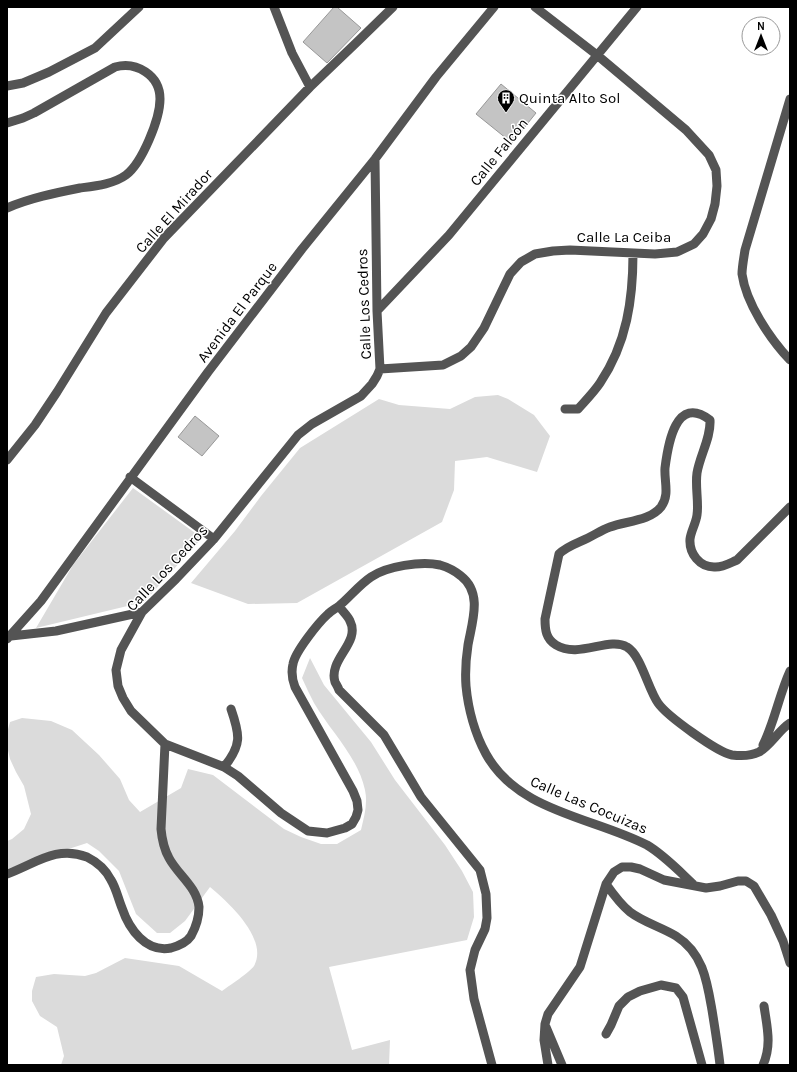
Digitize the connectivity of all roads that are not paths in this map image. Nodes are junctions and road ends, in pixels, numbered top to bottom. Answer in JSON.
{"nodes":[{"id":1,"x":139,"y":7,"type":"edge"},
{"id":2,"x":274,"y":7,"type":"edge"},
{"id":3,"x":392,"y":7,"type":"edge"},
{"id":4,"x":494,"y":7,"type":"edge"},
{"id":5,"x":535,"y":7,"type":"edge"},
{"id":6,"x":637,"y":7,"type":"edge"},
{"id":7,"x":597,"y":55,"type":"junction"},
{"id":8,"x":7,"y":86,"type":"edge"},
{"id":9,"x":310,"y":87,"type":"junction"},
{"id":10,"x":790,"y":99,"type":"edge"},
{"id":11,"x":7,"y":123,"type":"edge"},
{"id":12,"x":375,"y":159,"type":"junction"},
{"id":13,"x":7,"y":208,"type":"edge"},
{"id":14,"x":632,"y":253,"type":"junction"},
{"id":15,"x":377,"y":311,"type":"junction"},
{"id":16,"x":790,"y":360,"type":"edge"},
{"id":17,"x":380,"y":369,"type":"junction"},
{"id":18,"x":565,"y":409,"type":"dead end"},
{"id":19,"x":7,"y":460,"type":"edge"},
{"id":20,"x":130,"y":477,"type":"junction"},
{"id":21,"x":790,"y":507,"type":"edge"},
{"id":22,"x":214,"y":539,"type":"junction"},
{"id":23,"x":339,"y":606,"type":"junction"},
{"id":24,"x":142,"y":612,"type":"junction"},
{"id":25,"x":9,"y":637,"type":"edge"},
{"id":26,"x":790,"y":671,"type":"edge"},
{"id":27,"x":231,"y":709,"type":"dead end"},
{"id":28,"x":790,"y":722,"type":"edge"},
{"id":29,"x":165,"y":744,"type":"junction"},
{"id":30,"x":760,"y":752,"type":"junction"},
{"id":31,"x":224,"y":767,"type":"junction"},
{"id":32,"x":7,"y":874,"type":"edge"},
{"id":33,"x":606,"y":884,"type":"junction"},
{"id":34,"x":693,"y":884,"type":"junction"},
{"id":35,"x":790,"y":963,"type":"edge"},
{"id":36,"x":764,"y":1006,"type":"dead end"},
{"id":37,"x":545,"y":1024,"type":"junction"},
{"id":38,"x":606,"y":1034,"type":"dead end"},
{"id":39,"x":492,"y":1065,"type":"edge"},
{"id":40,"x":548,"y":1065,"type":"edge"},
{"id":41,"x":562,"y":1065,"type":"edge"},
{"id":42,"x":702,"y":1065,"type":"edge"},
{"id":43,"x":720,"y":1065,"type":"edge"},
{"id":44,"x":763,"y":1065,"type":"edge"}],
"edges":[{"from":1,"to":8,"type":"street"},
{"from":2,"to":9,"type":"street"},
{"from":3,"to":9,"type":"street","name":"Calle El Mirador"},
{"from":4,"to":12,"type":"street","name":"Avenida El Parque"},
{"from":5,"to":7,"type":"street","name":"Calle La Ceiba"},
{"from":6,"to":7,"type":"street","name":"Calle Falcón"},
{"from":7,"to":14,"type":"street","name":"Calle La Ceiba"},
{"from":7,"to":15,"type":"street","name":"Calle Falcón"},
{"from":9,"to":19,"type":"street","name":"Calle El Mirador"},
{"from":10,"to":16,"type":"street"},
{"from":11,"to":13,"type":"street"},
{"from":12,"to":15,"type":"street","name":"Calle Los Cedros"},
{"from":12,"to":20,"type":"street","name":"Avenida El Parque"},
{"from":14,"to":17,"type":"street","name":"Calle La Ceiba"},
{"from":14,"to":18,"type":"street"},
{"from":15,"to":17,"type":"street","name":"Calle Los Cedros"},
{"from":17,"to":22,"type":"street","name":"Calle Los Cedros"},
{"from":20,"to":22,"type":"street"},
{"from":20,"to":25,"type":"street","name":"Avenida El Parque"},
{"from":21,"to":30,"type":"street"},
{"from":22,"to":24,"type":"street","name":"Calle Los Cedros"},
{"from":23,"to":31,"type":"street","name":"Calle Los Cedros"},
{"from":23,"to":34,"type":"street","name":"Calle Las Cocuizas"},
{"from":23,"to":39,"type":"street"},
{"from":24,"to":25,"type":"street"},
{"from":24,"to":29,"type":"street","name":"Calle Los Cedros"},
{"from":26,"to":30,"type":"street"},
{"from":27,"to":31,"type":"street"},
{"from":28,"to":30,"type":"street"},
{"from":29,"to":31,"type":"street","name":"Calle Los Cedros"},
{"from":29,"to":32,"type":"street"},
{"from":33,"to":34,"type":"street"},
{"from":33,"to":37,"type":"street"},
{"from":33,"to":43,"type":"street"},
{"from":34,"to":35,"type":"street"},
{"from":36,"to":44,"type":"street"},
{"from":37,"to":40,"type":"street"},
{"from":37,"to":41,"type":"street"},
{"from":38,"to":42,"type":"street"}]}
